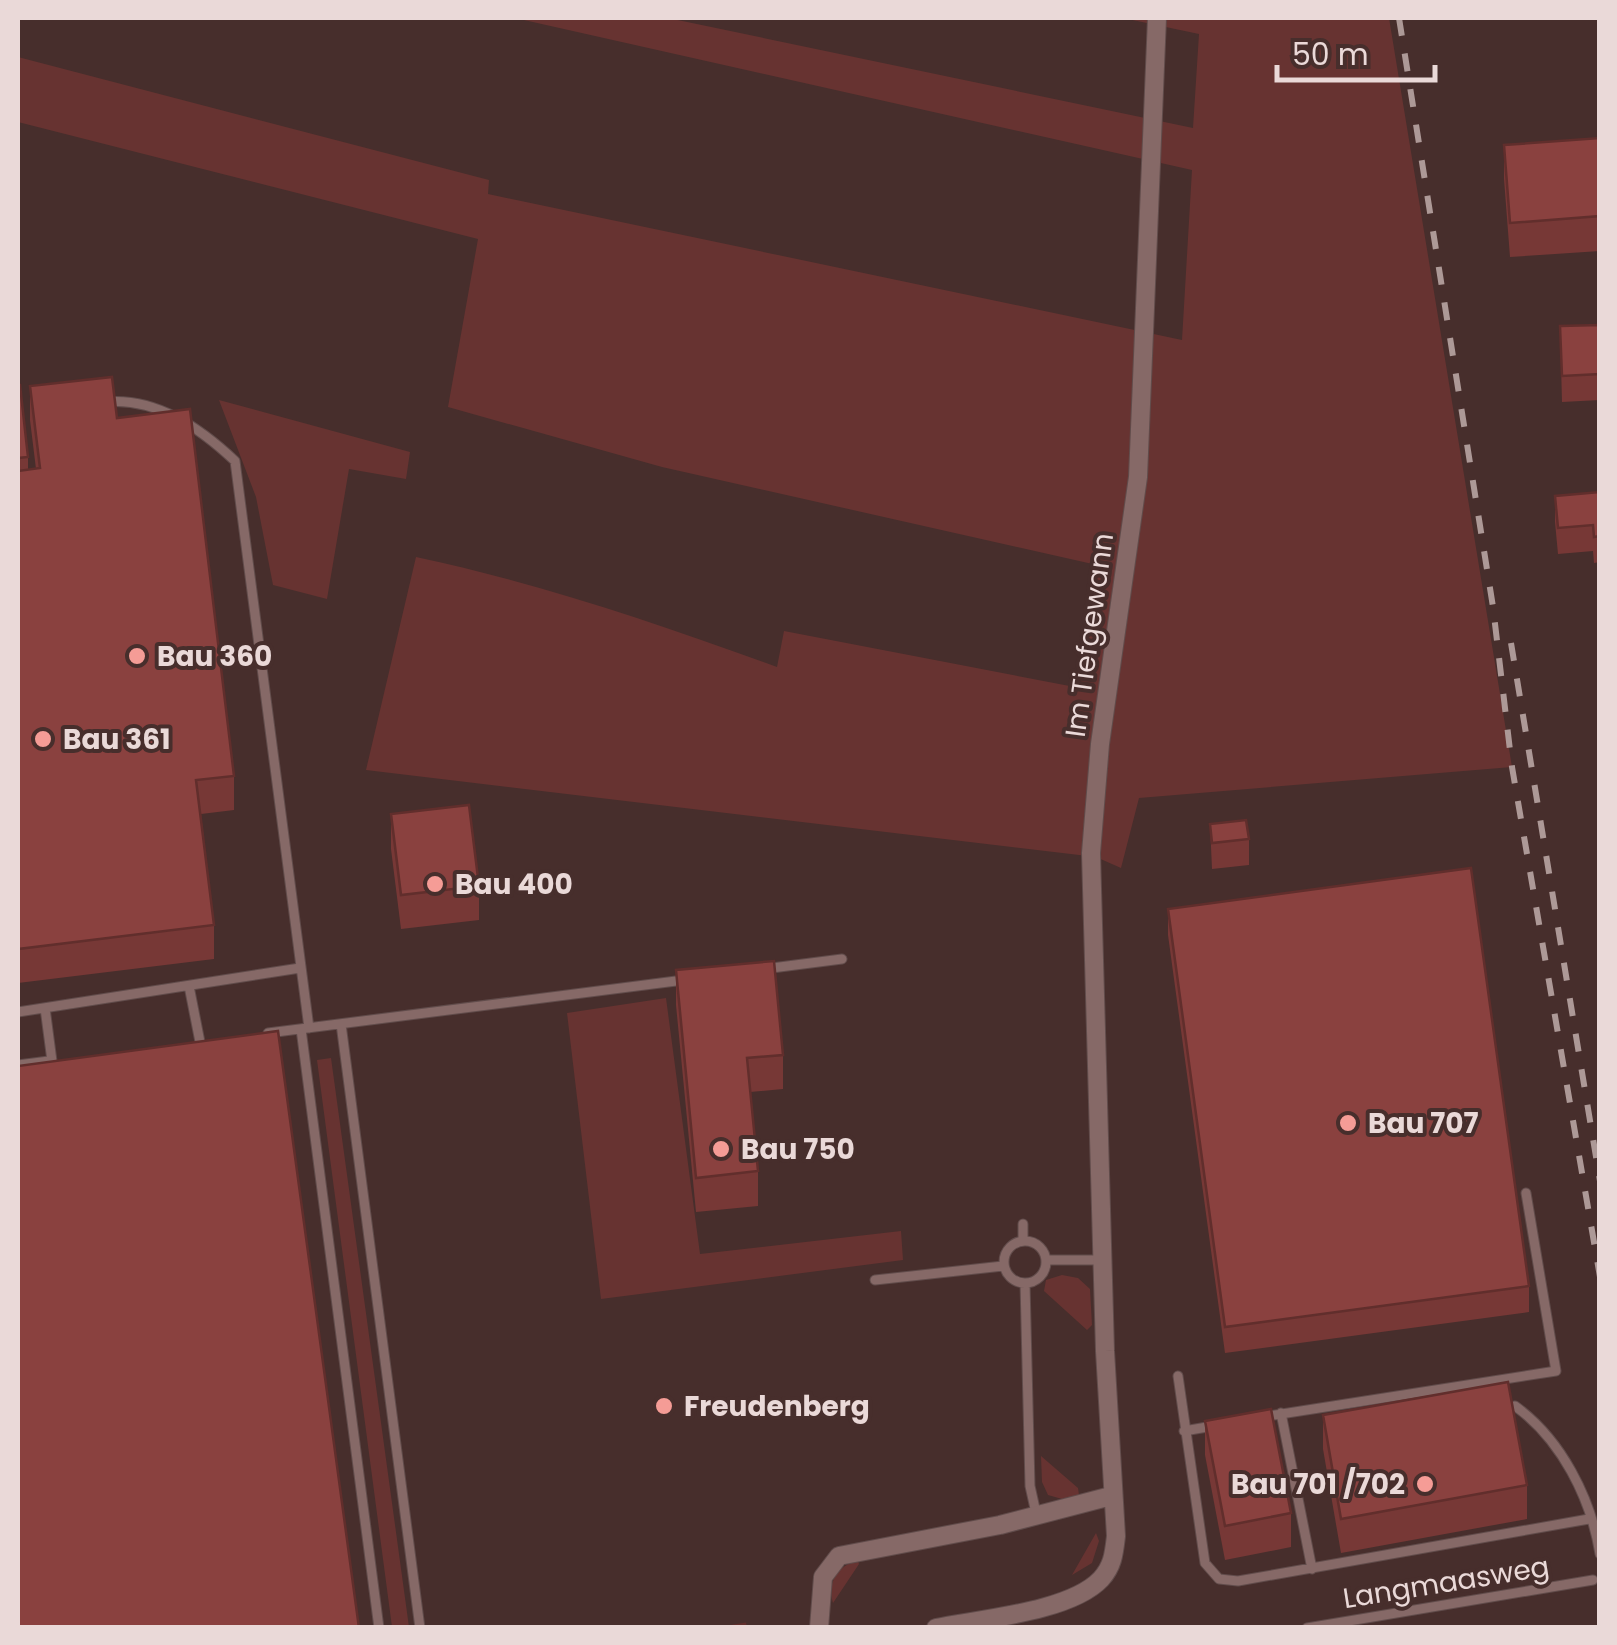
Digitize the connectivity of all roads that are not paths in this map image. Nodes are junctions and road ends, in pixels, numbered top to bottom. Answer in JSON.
{"nodes":[{"id":1,"x":1157,"y":18,"type":"edge"},
{"id":2,"x":86,"y":404,"type":"edge"},
{"id":3,"x":842,"y":959,"type":"dead end"},
{"id":4,"x":300,"y":968,"type":"junction"},
{"id":5,"x":744,"y":972,"type":"edge"},
{"id":6,"x":704,"y":977,"type":"edge"},
{"id":7,"x":189,"y":986,"type":"junction"},
{"id":8,"x":45,"y":1008,"type":"junction"},
{"id":9,"x":18,"y":1012,"type":"edge"},
{"id":10,"x":342,"y":1024,"type":"junction"},
{"id":11,"x":305,"y":1028,"type":"junction"},
{"id":12,"x":259,"y":1034,"type":"edge"},
{"id":13,"x":220,"y":1040,"type":"edge"},
{"id":14,"x":200,"y":1042,"type":"junction"},
{"id":15,"x":182,"y":1044,"type":"edge"},
{"id":16,"x":70,"y":1059,"type":"edge"},
{"id":17,"x":52,"y":1061,"type":"junction"},
{"id":18,"x":18,"y":1066,"type":"edge"},
{"id":19,"x":1526,"y":1193,"type":"dead end"},
{"id":20,"x":1023,"y":1224,"type":"dead end"},
{"id":21,"x":1023,"y":1240,"type":"junction"},
{"id":22,"x":1046,"y":1260,"type":"junction"},
{"id":23,"x":1103,"y":1260,"type":"junction"},
{"id":24,"x":1003,"y":1266,"type":"junction"},
{"id":25,"x":876,"y":1280,"type":"dead end"},
{"id":26,"x":1025,"y":1283,"type":"junction"},
{"id":27,"x":1178,"y":1376,"type":"dead end"},
{"id":28,"x":1515,"y":1406,"type":"edge"},
{"id":29,"x":1281,"y":1413,"type":"junction"},
{"id":30,"x":1242,"y":1420,"type":"edge"},
{"id":31,"x":1223,"y":1424,"type":"edge"},
{"id":32,"x":1184,"y":1431,"type":"junction"},
{"id":33,"x":1111,"y":1496,"type":"junction"},
{"id":34,"x":1036,"y":1513,"type":"junction"},
{"id":35,"x":1589,"y":1519,"type":"junction"},
{"id":36,"x":1600,"y":1554,"type":"edge"},
{"id":37,"x":1312,"y":1569,"type":"junction"},
{"id":38,"x":1592,"y":1580,"type":"dead end"},
{"id":39,"x":819,"y":1627,"type":"edge"},
{"id":40,"x":379,"y":1628,"type":"edge"},
{"id":41,"x":420,"y":1628,"type":"edge"},
{"id":42,"x":810,"y":1628,"type":"edge"},
{"id":43,"x":936,"y":1628,"type":"edge"},
{"id":44,"x":1307,"y":1628,"type":"edge"}],
"edges":[{"from":1,"to":23,"type":"street","name":"Im Tiefgewann"},
{"from":2,"to":4,"type":"lane"},
{"from":3,"to":5,"type":"lane"},
{"from":4,"to":7,"type":"lane"},
{"from":4,"to":11,"type":"lane"},
{"from":6,"to":10,"type":"lane"},
{"from":7,"to":8,"type":"lane"},
{"from":7,"to":14,"type":"lane"},
{"from":8,"to":9,"type":"lane"},
{"from":8,"to":17,"type":"lane"},
{"from":10,"to":11,"type":"lane"},
{"from":10,"to":41,"type":"lane"},
{"from":11,"to":12,"type":"lane"},
{"from":11,"to":40,"type":"lane"},
{"from":13,"to":14,"type":"lane"},
{"from":14,"to":15,"type":"lane"},
{"from":16,"to":17,"type":"lane"},
{"from":17,"to":18,"type":"lane"},
{"from":19,"to":29,"type":"lane"},
{"from":20,"to":21,"type":"lane"},
{"from":21,"to":22,"type":"lane"},
{"from":21,"to":24,"type":"lane"},
{"from":22,"to":23,"type":"lane"},
{"from":22,"to":26,"type":"lane"},
{"from":23,"to":33,"type":"street","name":"Im Tiefgewann"},
{"from":24,"to":25,"type":"lane"},
{"from":24,"to":26,"type":"lane"},
{"from":26,"to":34,"type":"lane"},
{"from":27,"to":32,"type":"lane"},
{"from":28,"to":35,"type":"lane"},
{"from":29,"to":30,"type":"lane"},
{"from":29,"to":37,"type":"lane"},
{"from":31,"to":32,"type":"lane"},
{"from":32,"to":37,"type":"lane"},
{"from":33,"to":34,"type":"street"},
{"from":33,"to":43,"type":"street","name":"Im Tiefgewann"},
{"from":34,"to":39,"type":"street"},
{"from":35,"to":36,"type":"lane"},
{"from":35,"to":37,"type":"lane"},
{"from":38,"to":44,"type":"lane","name":"Langmaasweg"},
{"from":39,"to":42,"type":"street"}]}
